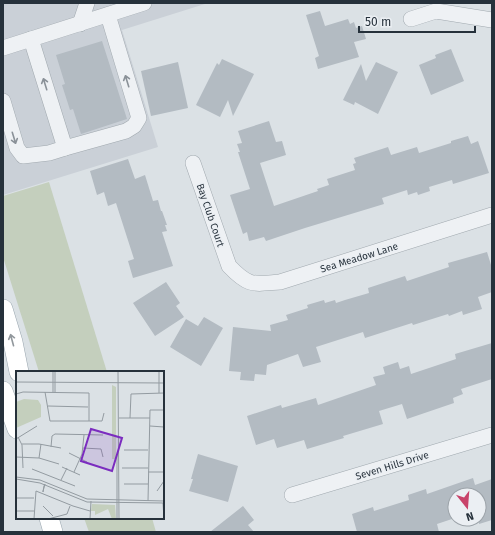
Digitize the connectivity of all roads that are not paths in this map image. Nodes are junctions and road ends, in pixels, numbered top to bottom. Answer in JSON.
{"nodes":[{"id":1,"x":87,"y":3,"type":"edge"},
{"id":2,"x":144,"y":3,"type":"edge"},
{"id":3,"x":108,"y":15,"type":"junction"},
{"id":4,"x":411,"y":19,"type":"dead end"},
{"id":5,"x":492,"y":20,"type":"edge"},
{"id":6,"x":80,"y":24,"type":"junction"},
{"id":7,"x":31,"y":39,"type":"junction"},
{"id":8,"x":3,"y":48,"type":"edge"},
{"id":9,"x":3,"y":101,"type":"edge"},
{"id":10,"x":65,"y":148,"type":"junction"},
{"id":11,"x":193,"y":163,"type":"dead end"},
{"id":12,"x":492,"y":215,"type":"edge"},
{"id":13,"x":229,"y":266,"type":"joint"},
{"id":14,"x":3,"y":309,"type":"edge"},
{"id":15,"x":19,"y":371,"type":"edge"},
{"id":16,"x":3,"y":391,"type":"edge"},
{"id":17,"x":16,"y":426,"type":"edge"},
{"id":18,"x":492,"y":435,"type":"edge"},
{"id":19,"x":292,"y":494,"type":"dead end"},
{"id":20,"x":49,"y":519,"type":"edge"},
{"id":21,"x":53,"y":532,"type":"edge"}],
"edges":[{"from":1,"to":6,"type":"street"},
{"from":2,"to":3,"type":"street"},
{"from":3,"to":6,"type":"street"},
{"from":10,"to":3,"type":"street","one_way":true},
{"from":4,"to":5,"type":"street"},
{"from":6,"to":7,"type":"street"},
{"from":7,"to":8,"type":"street"},
{"from":10,"to":7,"type":"street","one_way":true},
{"from":9,"to":10,"type":"street","one_way":true},
{"from":11,"to":13,"type":"street","name":"Bay Club Court"},
{"from":12,"to":13,"type":"street","name":"Sea Meadow Lane"},
{"from":15,"to":14,"type":"main road","one_way":true},
{"from":16,"to":17,"type":"main road"},
{"from":18,"to":19,"type":"street","name":"Seven Hills Drive"},
{"from":20,"to":21,"type":"main road"}]}
